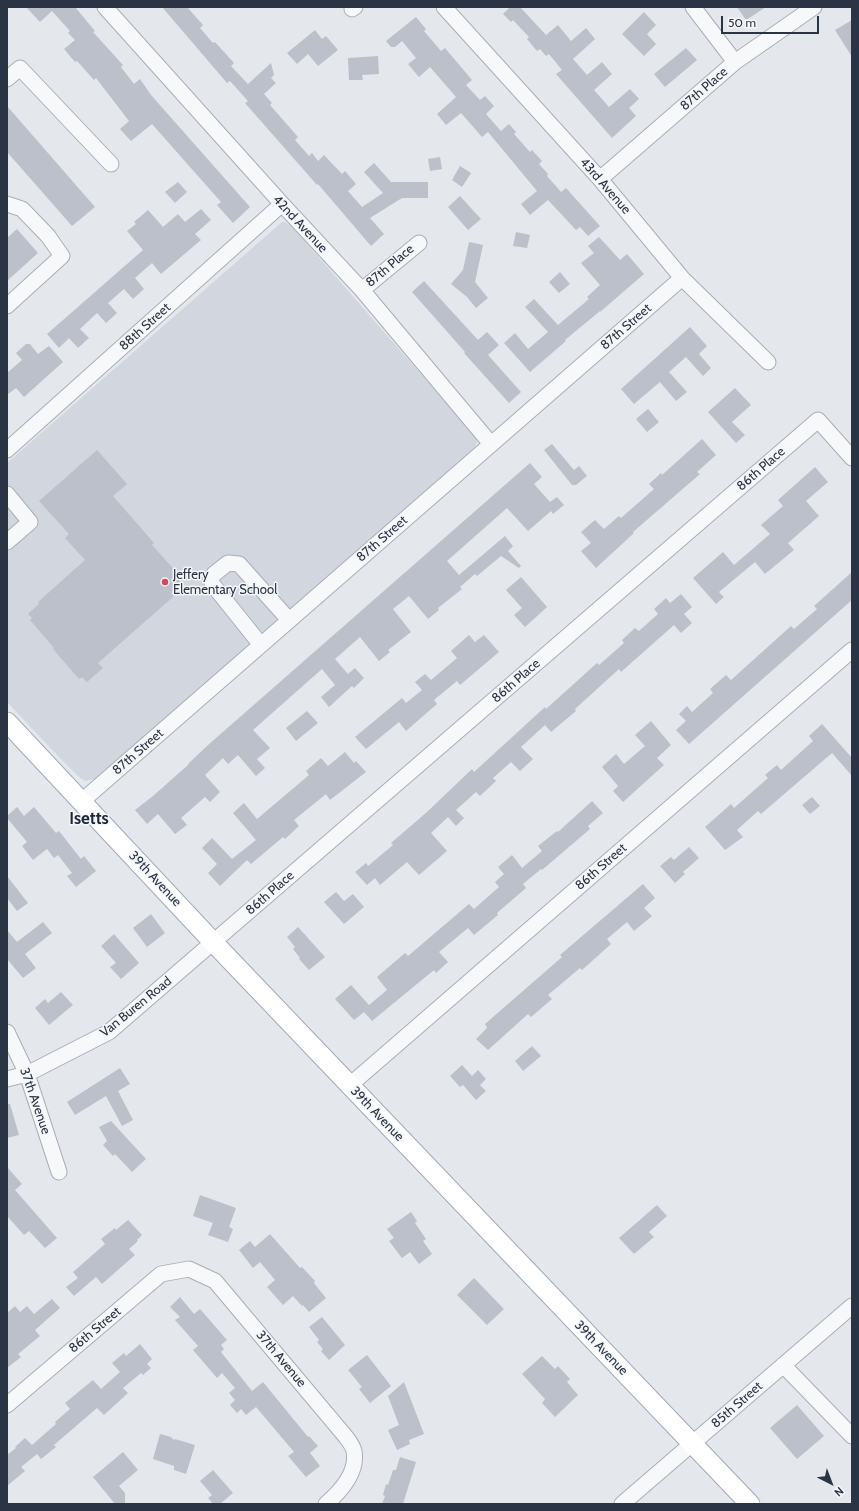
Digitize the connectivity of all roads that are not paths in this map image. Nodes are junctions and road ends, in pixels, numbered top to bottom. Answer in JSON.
{"nodes":[{"id":1,"x":105,"y":7,"type":"edge"},
{"id":2,"x":444,"y":7,"type":"edge"},
{"id":3,"x":693,"y":7,"type":"edge"},
{"id":4,"x":814,"y":7,"type":"edge"},
{"id":5,"x":735,"y":62,"type":"junction"},
{"id":6,"x":7,"y":79,"type":"edge"},
{"id":7,"x":111,"y":164,"type":"dead end"},
{"id":8,"x":600,"y":179,"type":"junction"},
{"id":9,"x":7,"y":204,"type":"edge"},
{"id":10,"x":282,"y":204,"type":"junction"},
{"id":11,"x":419,"y":243,"type":"dead end"},
{"id":12,"x":682,"y":278,"type":"junction"},
{"id":13,"x":362,"y":290,"type":"junction"},
{"id":14,"x":7,"y":306,"type":"edge"},
{"id":15,"x":768,"y":362,"type":"dead end"},
{"id":16,"x":492,"y":444,"type":"junction"},
{"id":17,"x":7,"y":450,"type":"edge"},
{"id":18,"x":852,"y":458,"type":"edge"},
{"id":19,"x":7,"y":494,"type":"edge"},
{"id":20,"x":7,"y":542,"type":"edge"},
{"id":21,"x":289,"y":620,"type":"junction"},
{"id":22,"x":261,"y":645,"type":"junction"},
{"id":23,"x":852,"y":650,"type":"edge"},
{"id":24,"x":7,"y":722,"type":"edge"},
{"id":25,"x":82,"y":801,"type":"junction"},
{"id":26,"x":213,"y":942,"type":"junction"},
{"id":27,"x":7,"y":1032,"type":"edge"},
{"id":28,"x":27,"y":1074,"type":"junction"},
{"id":29,"x":7,"y":1079,"type":"edge"},
{"id":30,"x":350,"y":1085,"type":"junction"},
{"id":31,"x":59,"y":1172,"type":"dead end"},
{"id":32,"x":189,"y":1269,"type":"joint"},
{"id":33,"x":852,"y":1306,"type":"edge"},
{"id":34,"x":783,"y":1365,"type":"junction"},
{"id":35,"x":7,"y":1405,"type":"edge"},
{"id":36,"x":852,"y":1436,"type":"edge"},
{"id":37,"x":692,"y":1444,"type":"junction"},
{"id":38,"x":326,"y":1504,"type":"edge"},
{"id":39,"x":622,"y":1504,"type":"edge"},
{"id":40,"x":750,"y":1504,"type":"edge"}],
"edges":[{"from":1,"to":10,"type":"street","name":"42nd Avenue"},
{"from":2,"to":8,"type":"street","name":"43rd Avenue"},
{"from":3,"to":5,"type":"street"},
{"from":4,"to":5,"type":"street","name":"87th Place"},
{"from":5,"to":8,"type":"street","name":"87th Place"},
{"from":6,"to":7,"type":"street"},
{"from":8,"to":12,"type":"street","name":"43rd Avenue"},
{"from":9,"to":14,"type":"street"},
{"from":10,"to":13,"type":"street","name":"42nd Avenue"},
{"from":10,"to":17,"type":"street","name":"88th Street"},
{"from":11,"to":13,"type":"street","name":"87th Place"},
{"from":12,"to":15,"type":"street","name":"43rd Avenue"},
{"from":12,"to":16,"type":"street","name":"87th Street"},
{"from":13,"to":16,"type":"street","name":"42nd Avenue"},
{"from":16,"to":21,"type":"street","name":"87th Street"},
{"from":18,"to":26,"type":"street","name":"86th Place"},
{"from":19,"to":20,"type":"street"},
{"from":21,"to":22,"type":"street","name":"87th Street"},
{"from":21,"to":22,"type":"street"},
{"from":22,"to":25,"type":"street","name":"87th Street"},
{"from":23,"to":30,"type":"street","name":"86th Street"},
{"from":24,"to":25,"type":"main road","name":"39th Avenue"},
{"from":25,"to":26,"type":"main road","name":"39th Avenue"},
{"from":26,"to":28,"type":"street","name":"Van Buren Road"},
{"from":26,"to":30,"type":"main road","name":"39th Avenue"},
{"from":27,"to":28,"type":"street","name":"37th Avenue"},
{"from":28,"to":29,"type":"street","name":"Van Buren Road"},
{"from":28,"to":31,"type":"street","name":"37th Avenue"},
{"from":30,"to":37,"type":"main road","name":"39th Avenue"},
{"from":32,"to":35,"type":"street","name":"86th Street"},
{"from":32,"to":38,"type":"street","name":"37th Avenue"},
{"from":33,"to":34,"type":"street","name":"85th Street"},
{"from":34,"to":36,"type":"street"},
{"from":34,"to":37,"type":"street","name":"85th Street"},
{"from":37,"to":39,"type":"street","name":"85th Street"},
{"from":37,"to":40,"type":"main road","name":"39th Avenue"}]}
